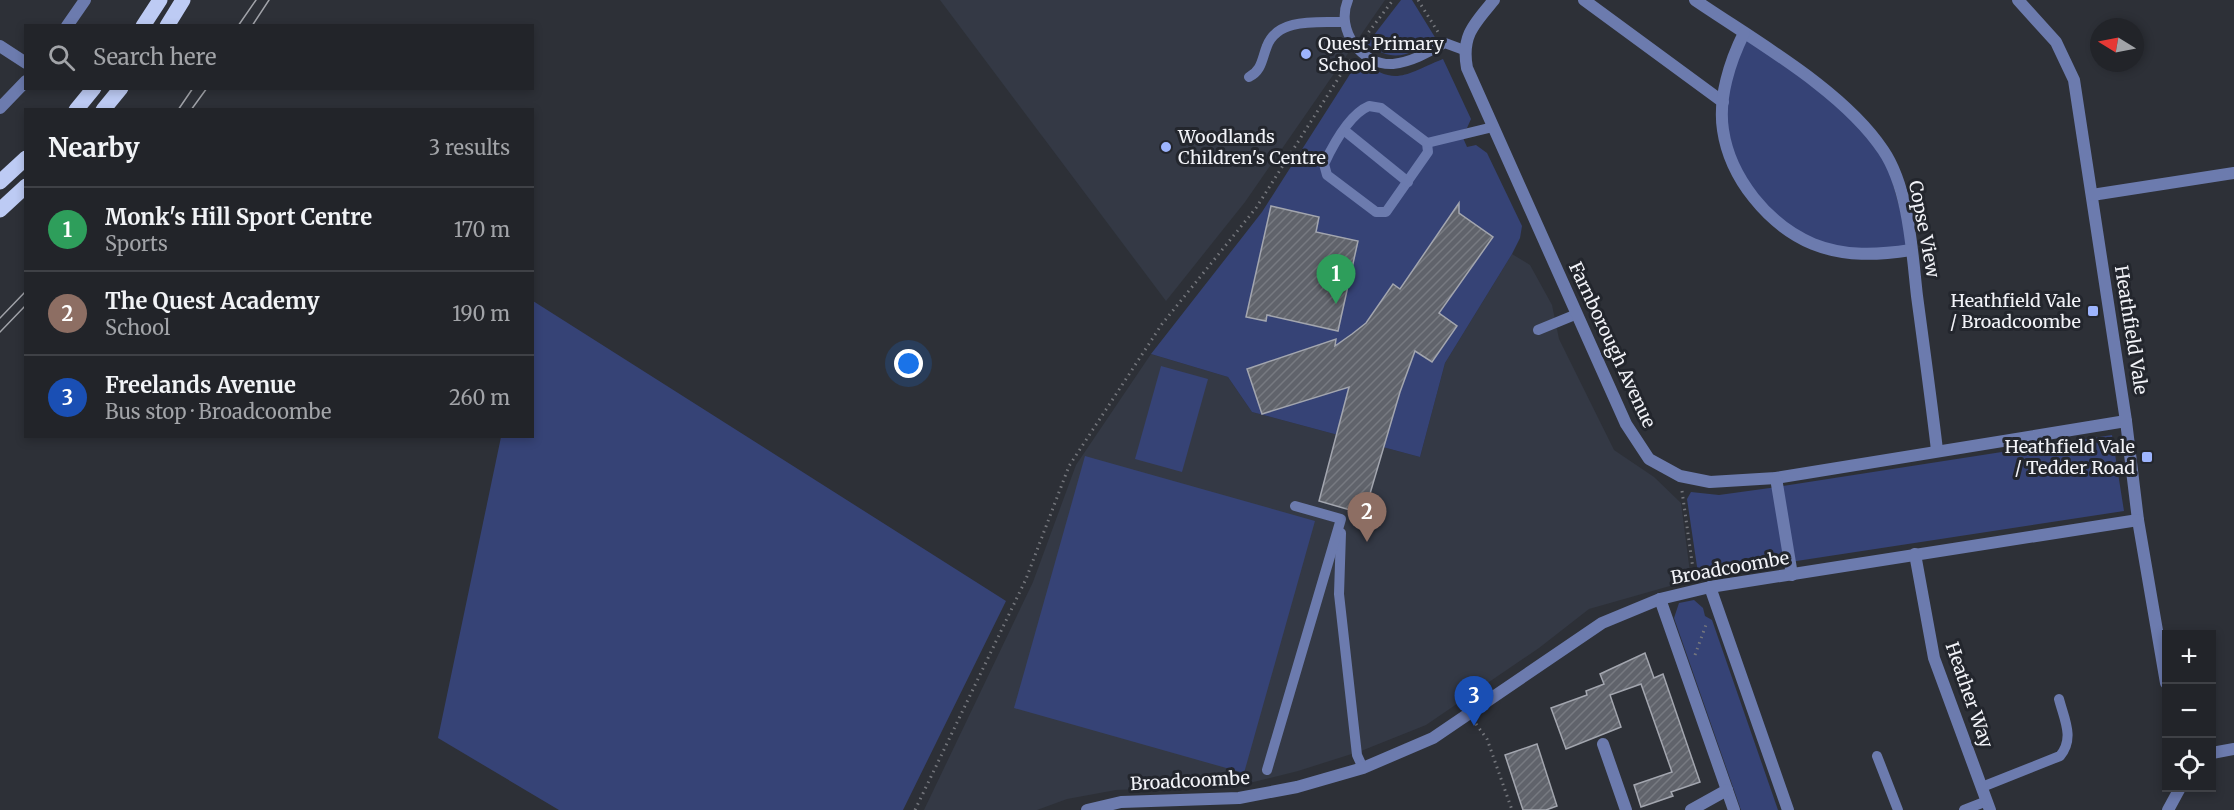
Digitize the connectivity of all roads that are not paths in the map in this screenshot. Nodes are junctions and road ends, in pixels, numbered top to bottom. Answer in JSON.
{"nodes":[{"id":1,"x":85,"y":0,"type":"edge"},
{"id":2,"x":160,"y":0,"type":"edge"},
{"id":3,"x":183,"y":0,"type":"edge"},
{"id":4,"x":1348,"y":0,"type":"edge"},
{"id":5,"x":1494,"y":0,"type":"edge"},
{"id":6,"x":1584,"y":0,"type":"edge"},
{"id":7,"x":1695,"y":0,"type":"edge"},
{"id":8,"x":2018,"y":0,"type":"edge"},
{"id":9,"x":1343,"y":22,"type":"junction"},
{"id":10,"x":68,"y":24,"type":"edge"},
{"id":11,"x":144,"y":24,"type":"edge"},
{"id":12,"x":168,"y":24,"type":"edge"},
{"id":13,"x":1744,"y":33,"type":"junction"},
{"id":14,"x":0,"y":46,"type":"edge"},
{"id":15,"x":1464,"y":50,"type":"junction"},
{"id":16,"x":24,"y":62,"type":"edge"},
{"id":17,"x":1249,"y":77,"type":"dead end"},
{"id":18,"x":24,"y":83,"type":"edge"},
{"id":19,"x":92,"y":90,"type":"edge"},
{"id":20,"x":119,"y":90,"type":"edge"},
{"id":21,"x":1723,"y":102,"type":"junction"},
{"id":22,"x":0,"y":108,"type":"edge"},
{"id":23,"x":78,"y":108,"type":"edge"},
{"id":24,"x":105,"y":108,"type":"edge"},
{"id":25,"x":1493,"y":127,"type":"junction"},
{"id":26,"x":1345,"y":131,"type":"junction"},
{"id":27,"x":1427,"y":143,"type":"junction"},
{"id":28,"x":24,"y":160,"type":"edge"},
{"id":29,"x":2234,"y":172,"type":"edge"},
{"id":30,"x":0,"y":182,"type":"edge"},
{"id":31,"x":1408,"y":182,"type":"junction"},
{"id":32,"x":24,"y":188,"type":"edge"},
{"id":33,"x":2092,"y":195,"type":"junction"},
{"id":34,"x":0,"y":210,"type":"edge"},
{"id":35,"x":1911,"y":250,"type":"junction"},
{"id":36,"x":1577,"y":314,"type":"junction"},
{"id":37,"x":1538,"y":330,"type":"dead end"},
{"id":38,"x":2126,"y":422,"type":"junction"},
{"id":39,"x":1937,"y":450,"type":"junction"},
{"id":40,"x":1776,"y":478,"type":"junction"},
{"id":41,"x":1295,"y":506,"type":"dead end"},
{"id":42,"x":1341,"y":519,"type":"junction"},
{"id":43,"x":2138,"y":520,"type":"junction"},
{"id":44,"x":1915,"y":554,"type":"junction"},
{"id":45,"x":1792,"y":575,"type":"junction"},
{"id":46,"x":1710,"y":587,"type":"junction"},
{"id":47,"x":1660,"y":598,"type":"junction"},
{"id":48,"x":2162,"y":660,"type":"edge"},
{"id":49,"x":2059,"y":699,"type":"dead end"},
{"id":50,"x":1603,"y":744,"type":"dead end"},
{"id":51,"x":2234,"y":748,"type":"edge"},
{"id":52,"x":2216,"y":752,"type":"edge"},
{"id":53,"x":1877,"y":756,"type":"dead end"},
{"id":54,"x":1363,"y":768,"type":"junction"},
{"id":55,"x":1267,"y":770,"type":"dead end"},
{"id":56,"x":1982,"y":787,"type":"junction"},
{"id":57,"x":1727,"y":790,"type":"junction"},
{"id":58,"x":2178,"y":792,"type":"edge"},
{"id":59,"x":1708,"y":805,"type":"edge"},
{"id":60,"x":1989,"y":805,"type":"edge"},
{"id":61,"x":1087,"y":810,"type":"edge"},
{"id":62,"x":1626,"y":810,"type":"edge"},
{"id":63,"x":1691,"y":810,"type":"edge"},
{"id":64,"x":1734,"y":810,"type":"edge"},
{"id":65,"x":1788,"y":810,"type":"edge"},
{"id":66,"x":1898,"y":810,"type":"edge"},
{"id":67,"x":1964,"y":810,"type":"edge"},
{"id":68,"x":2168,"y":810,"type":"edge"}],
"edges":[{"from":1,"to":10,"type":"street"},
{"from":2,"to":11,"type":"main road"},
{"from":3,"to":12,"type":"main road"},
{"from":4,"to":9,"type":"lane"},
{"from":5,"to":15,"type":"street"},
{"from":6,"to":21,"type":"street"},
{"from":7,"to":13,"type":"street","name":"Copse View"},
{"from":8,"to":33,"type":"street","name":"Heathfield Vale"},
{"from":9,"to":15,"type":"lane"},
{"from":9,"to":17,"type":"lane"},
{"from":13,"to":21,"type":"street"},
{"from":13,"to":35,"type":"street","name":"Copse View"},
{"from":14,"to":16,"type":"street"},
{"from":15,"to":25,"type":"street","name":"Farnborough Avenue"},
{"from":18,"to":22,"type":"street"},
{"from":19,"to":23,"type":"main road"},
{"from":20,"to":24,"type":"main road"},
{"from":21,"to":35,"type":"street"},
{"from":25,"to":27,"type":"lane"},
{"from":25,"to":36,"type":"street","name":"Farnborough Avenue"},
{"from":26,"to":27,"type":"lane"},
{"from":26,"to":31,"type":"lane"},
{"from":26,"to":31,"type":"lane"},
{"from":27,"to":31,"type":"lane"},
{"from":28,"to":30,"type":"main road"},
{"from":29,"to":33,"type":"street"},
{"from":32,"to":34,"type":"main road"},
{"from":33,"to":38,"type":"street","name":"Heathfield Vale"},
{"from":35,"to":39,"type":"street","name":"Copse View"},
{"from":36,"to":37,"type":"lane"},
{"from":36,"to":40,"type":"street","name":"Farnborough Avenue"},
{"from":38,"to":39,"type":"street","name":"Farnborough Avenue"},
{"from":38,"to":43,"type":"street","name":"Heathfield Vale"},
{"from":39,"to":40,"type":"street","name":"Farnborough Avenue"},
{"from":40,"to":45,"type":"street"},
{"from":41,"to":42,"type":"lane"},
{"from":42,"to":54,"type":"lane"},
{"from":42,"to":55,"type":"lane"},
{"from":43,"to":44,"type":"street","name":"Broadcoombe"},
{"from":43,"to":48,"type":"street","name":"Heathfield Vale"},
{"from":44,"to":45,"type":"street","name":"Broadcoombe"},
{"from":44,"to":56,"type":"street","name":"Heather Way"},
{"from":45,"to":46,"type":"street","name":"Broadcoombe"},
{"from":46,"to":47,"type":"street","name":"Broadcoombe"},
{"from":46,"to":65,"type":"street"},
{"from":47,"to":54,"type":"street","name":"Broadcoombe"},
{"from":47,"to":57,"type":"street"},
{"from":49,"to":56,"type":"lane"},
{"from":50,"to":62,"type":"street"},
{"from":51,"to":52,"type":"street"},
{"from":53,"to":66,"type":"lane"},
{"from":54,"to":61,"type":"street","name":"Broadcoombe"},
{"from":56,"to":60,"type":"street","name":"Heather Way"},
{"from":57,"to":59,"type":"street"},
{"from":57,"to":64,"type":"street"},
{"from":58,"to":68,"type":"street"},
{"from":59,"to":63,"type":"street"},
{"from":60,"to":67,"type":"lane"}]}
